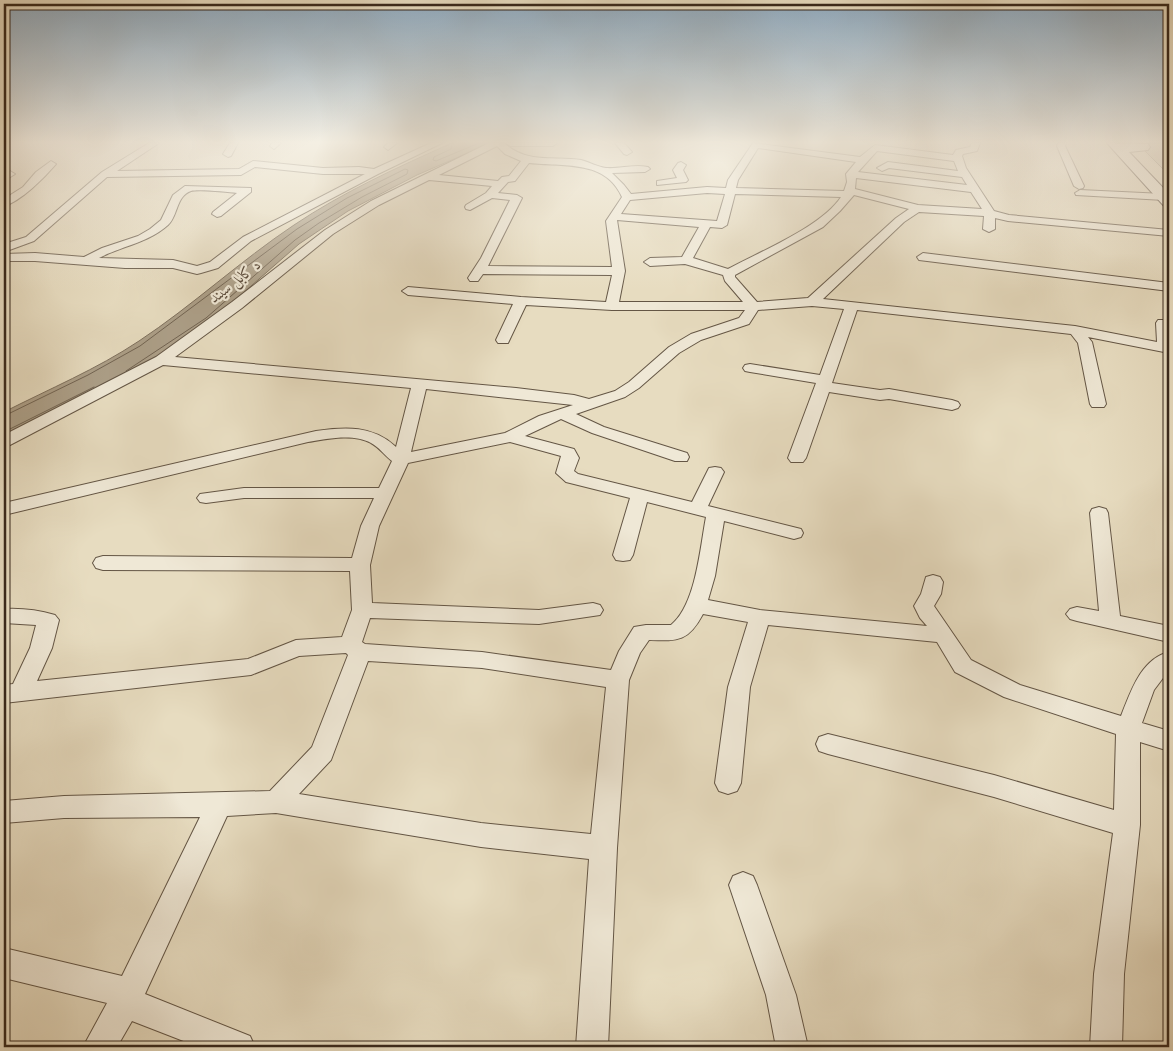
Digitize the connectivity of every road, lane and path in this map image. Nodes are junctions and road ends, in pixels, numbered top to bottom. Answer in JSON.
{"nodes":[{"id":1,"x":22,"y":192,"type":"edge"},
{"id":2,"x":84,"y":192,"type":"edge"},
{"id":3,"x":184,"y":192,"type":"edge"},
{"id":4,"x":245,"y":192,"type":"edge"},
{"id":5,"x":337,"y":192,"type":"edge"},
{"id":6,"x":397,"y":192,"type":"edge"},
{"id":7,"x":493,"y":192,"type":"edge"},
{"id":8,"x":627,"y":192,"type":"edge"},
{"id":9,"x":674,"y":192,"type":"edge"},
{"id":10,"x":730,"y":192,"type":"edge"},
{"id":11,"x":848,"y":192,"type":"edge"},
{"id":12,"x":857,"y":192,"type":"edge"},
{"id":13,"x":974,"y":192,"type":"edge"},
{"id":14,"x":1104,"y":192,"type":"edge"},
{"id":15,"x":490,"y":195,"type":"junction"},
{"id":16,"x":627,"y":197,"type":"junction"},
{"id":17,"x":1166,"y":200,"type":"edge"},
{"id":18,"x":4,"y":202,"type":"edge"},
{"id":19,"x":470,"y":207,"type":"dead end"},
{"id":20,"x":918,"y":208,"type":"junction"},
{"id":21,"x":990,"y":213,"type":"junction"},
{"id":22,"x":218,"y":214,"type":"dead end"},
{"id":23,"x":945,"y":216,"type":"dead end"},
{"id":24,"x":614,"y":217,"type":"junction"},
{"id":25,"x":706,"y":224,"type":"junction"},
{"id":26,"x":989,"y":229,"type":"dead end"},
{"id":27,"x":1169,"y":233,"type":"edge"},
{"id":28,"x":4,"y":249,"type":"edge"},
{"id":29,"x":923,"y":257,"type":"dead end"},
{"id":30,"x":4,"y":258,"type":"edge"},
{"id":31,"x":686,"y":260,"type":"junction"},
{"id":32,"x":85,"y":261,"type":"junction"},
{"id":33,"x":650,"y":262,"type":"dead end"},
{"id":34,"x":619,"y":271,"type":"junction"},
{"id":35,"x":729,"y":273,"type":"junction"},
{"id":36,"x":477,"y":274,"type":"joint"},
{"id":37,"x":1169,"y":287,"type":"edge"},
{"id":38,"x":408,"y":291,"type":"dead end"},
{"id":39,"x":522,"y":301,"type":"junction"},
{"id":40,"x":812,"y":302,"type":"junction"},
{"id":41,"x":612,"y":306,"type":"junction"},
{"id":42,"x":754,"y":306,"type":"junction"},
{"id":43,"x":852,"y":306,"type":"junction"},
{"id":44,"x":1163,"y":323,"type":"dead end"},
{"id":45,"x":1075,"y":330,"type":"junction"},
{"id":46,"x":503,"y":340,"type":"dead end"},
{"id":47,"x":1167,"y":349,"type":"edge"},
{"id":48,"x":161,"y":360,"type":"junction"},
{"id":49,"x":750,"y":368,"type":"dead end"},
{"id":50,"x":823,"y":383,"type":"junction"},
{"id":51,"x":419,"y":385,"type":"junction"},
{"id":52,"x":588,"y":404,"type":"junction"},
{"id":53,"x":1098,"y":404,"type":"dead end"},
{"id":54,"x":952,"y":405,"type":"dead end"},
{"id":55,"x":561,"y":413,"type":"junction"},
{"id":56,"x":510,"y":437,"type":"junction"},
{"id":57,"x":4,"y":441,"type":"edge"},
{"id":58,"x":681,"y":457,"type":"dead end"},
{"id":59,"x":797,"y":458,"type":"dead end"},
{"id":60,"x":401,"y":459,"type":"junction"},
{"id":61,"x":715,"y":472,"type":"dead end"},
{"id":62,"x":384,"y":492,"type":"junction"},
{"id":63,"x":640,"y":494,"type":"junction"},
{"id":64,"x":206,"y":498,"type":"dead end"},
{"id":65,"x":4,"y":509,"type":"edge"},
{"id":66,"x":707,"y":511,"type":"junction"},
{"id":67,"x":1099,"y":513,"type":"dead end"},
{"id":68,"x":794,"y":533,"type":"dead end"},
{"id":69,"x":622,"y":555,"type":"dead end"},
{"id":70,"x":102,"y":563,"type":"dead end"},
{"id":71,"x":360,"y":565,"type":"junction"},
{"id":72,"x":933,"y":582,"type":"dead end"},
{"id":73,"x":696,"y":605,"type":"junction"},
{"id":74,"x":362,"y":610,"type":"junction"},
{"id":75,"x":593,"y":610,"type":"dead end"},
{"id":76,"x":1077,"y":614,"type":"dead end"},
{"id":77,"x":4,"y":616,"type":"edge"},
{"id":78,"x":760,"y":617,"type":"junction"},
{"id":79,"x":1110,"y":619,"type":"junction"},
{"id":80,"x":1169,"y":634,"type":"edge"},
{"id":81,"x":943,"y":635,"type":"junction"},
{"id":82,"x":355,"y":649,"type":"junction"},
{"id":83,"x":1169,"y":660,"type":"edge"},
{"id":84,"x":618,"y":680,"type":"junction"},
{"id":85,"x":12,"y":693,"type":"edge"},
{"id":86,"x":1128,"y":728,"type":"junction"},
{"id":87,"x":1169,"y":741,"type":"edge"},
{"id":88,"x":828,"y":744,"type":"dead end"},
{"id":89,"x":728,"y":783,"type":"dead end"},
{"id":90,"x":276,"y":802,"type":"junction"},
{"id":91,"x":219,"y":805,"type":"junction"},
{"id":92,"x":4,"y":812,"type":"edge"},
{"id":93,"x":1127,"y":825,"type":"junction"},
{"id":94,"x":603,"y":848,"type":"junction"},
{"id":95,"x":743,"y":885,"type":"dead end"},
{"id":96,"x":4,"y":963,"type":"edge"},
{"id":97,"x":130,"y":994,"type":"junction"},
{"id":98,"x":99,"y":1047,"type":"edge"},
{"id":99,"x":239,"y":1047,"type":"edge"},
{"id":100,"x":592,"y":1047,"type":"edge"},
{"id":101,"x":792,"y":1047,"type":"edge"},
{"id":102,"x":1106,"y":1047,"type":"edge"}],
"edges":[{"from":1,"to":18,"type":"street"},
{"from":2,"to":28,"type":"street"},
{"from":3,"to":32,"type":"street"},
{"from":4,"to":22,"type":"street"},
{"from":5,"to":32,"type":"street"},
{"from":6,"to":48,"type":"street"},
{"from":7,"to":15,"type":"street"},
{"from":8,"to":16,"type":"street"},
{"from":9,"to":16,"type":"street"},
{"from":10,"to":25,"type":"street"},
{"from":11,"to":35,"type":"street"},
{"from":12,"to":20,"type":"street"},
{"from":13,"to":21,"type":"street"},
{"from":14,"to":17,"type":"street"},
{"from":15,"to":19,"type":"street"},
{"from":15,"to":36,"type":"street"},
{"from":16,"to":24,"type":"street"},
{"from":20,"to":21,"type":"street"},
{"from":20,"to":23,"type":"street"},
{"from":20,"to":40,"type":"street"},
{"from":21,"to":26,"type":"street"},
{"from":21,"to":27,"type":"street"},
{"from":24,"to":25,"type":"street"},
{"from":24,"to":34,"type":"street"},
{"from":25,"to":31,"type":"street"},
{"from":29,"to":37,"type":"street"},
{"from":30,"to":32,"type":"street"},
{"from":31,"to":33,"type":"street"},
{"from":31,"to":35,"type":"street"},
{"from":34,"to":36,"type":"street"},
{"from":34,"to":41,"type":"street"},
{"from":35,"to":42,"type":"street"},
{"from":38,"to":39,"type":"street"},
{"from":39,"to":41,"type":"street"},
{"from":39,"to":46,"type":"street"},
{"from":40,"to":42,"type":"street"},
{"from":40,"to":43,"type":"street"},
{"from":41,"to":42,"type":"street"},
{"from":42,"to":52,"type":"street"},
{"from":43,"to":45,"type":"street"},
{"from":43,"to":50,"type":"street"},
{"from":44,"to":47,"type":"street"},
{"from":45,"to":47,"type":"street"},
{"from":45,"to":53,"type":"street"},
{"from":48,"to":51,"type":"street"},
{"from":48,"to":57,"type":"street"},
{"from":49,"to":50,"type":"street"},
{"from":50,"to":54,"type":"street"},
{"from":50,"to":59,"type":"street"},
{"from":51,"to":52,"type":"street"},
{"from":51,"to":60,"type":"street"},
{"from":52,"to":55,"type":"street"},
{"from":55,"to":56,"type":"street"},
{"from":55,"to":58,"type":"street"},
{"from":56,"to":60,"type":"street"},
{"from":56,"to":63,"type":"street"},
{"from":60,"to":62,"type":"street"},
{"from":60,"to":65,"type":"street"},
{"from":61,"to":66,"type":"street"},
{"from":62,"to":64,"type":"street"},
{"from":62,"to":71,"type":"street"},
{"from":63,"to":66,"type":"street"},
{"from":63,"to":69,"type":"street"},
{"from":66,"to":68,"type":"street"},
{"from":66,"to":73,"type":"street"},
{"from":67,"to":79,"type":"street"},
{"from":70,"to":71,"type":"street"},
{"from":71,"to":74,"type":"street"},
{"from":72,"to":81,"type":"street"},
{"from":73,"to":78,"type":"street"},
{"from":73,"to":84,"type":"street"},
{"from":74,"to":75,"type":"street"},
{"from":74,"to":82,"type":"street"},
{"from":76,"to":79,"type":"street"},
{"from":77,"to":85,"type":"street"},
{"from":78,"to":81,"type":"street"},
{"from":78,"to":89,"type":"street"},
{"from":79,"to":80,"type":"street"},
{"from":81,"to":86,"type":"street"},
{"from":82,"to":84,"type":"street"},
{"from":82,"to":85,"type":"street"},
{"from":82,"to":90,"type":"street"},
{"from":83,"to":86,"type":"street"},
{"from":84,"to":94,"type":"street"},
{"from":86,"to":87,"type":"street"},
{"from":86,"to":93,"type":"street"},
{"from":88,"to":93,"type":"street"},
{"from":90,"to":91,"type":"street"},
{"from":90,"to":94,"type":"street"},
{"from":91,"to":92,"type":"street"},
{"from":91,"to":97,"type":"street"},
{"from":93,"to":102,"type":"street"},
{"from":94,"to":100,"type":"street"},
{"from":95,"to":101,"type":"street"},
{"from":96,"to":97,"type":"street"},
{"from":97,"to":98,"type":"street"},
{"from":97,"to":99,"type":"street"}]}
